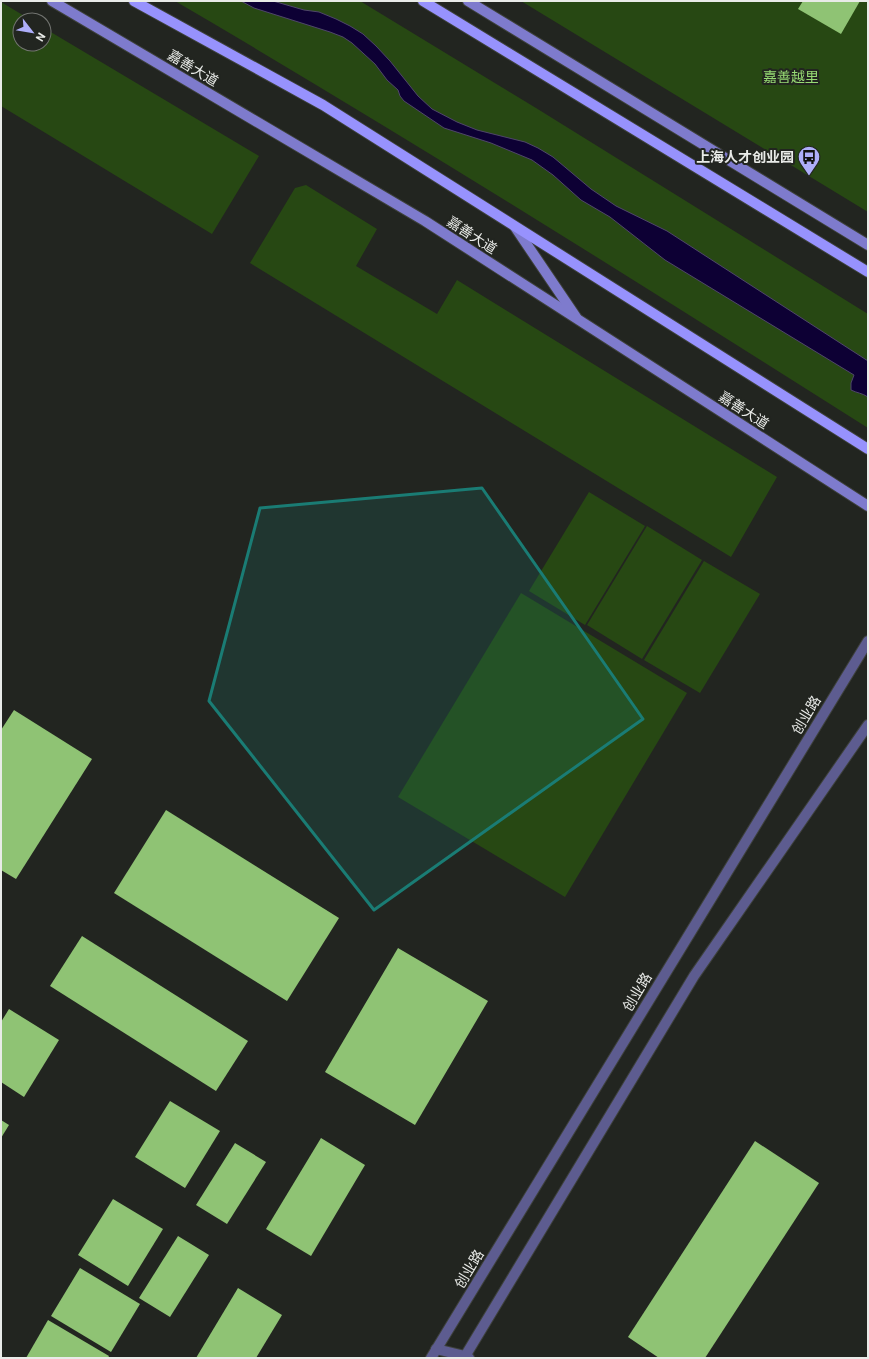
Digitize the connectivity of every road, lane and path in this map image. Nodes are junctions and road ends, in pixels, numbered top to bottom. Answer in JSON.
{"nodes":[{"id":1,"x":52,"y":1,"type":"edge"},
{"id":2,"x":134,"y":1,"type":"edge"},
{"id":3,"x":423,"y":1,"type":"edge"},
{"id":4,"x":468,"y":1,"type":"edge"},
{"id":5,"x":515,"y":227,"type":"junction"},
{"id":6,"x":868,"y":245,"type":"edge"},
{"id":7,"x":868,"y":272,"type":"edge"},
{"id":8,"x":578,"y":320,"type":"junction"},
{"id":9,"x":868,"y":449,"type":"edge"},
{"id":10,"x":868,"y":506,"type":"edge"},
{"id":11,"x":868,"y":640,"type":"edge"},
{"id":12,"x":868,"y":725,"type":"edge"},
{"id":13,"x":436,"y":1349,"type":"junction"},
{"id":14,"x":466,"y":1357,"type":"edge"},
{"id":15,"x":431,"y":1358,"type":"edge"},
{"id":16,"x":450,"y":1358,"type":"edge"}],
"edges":[{"from":1,"to":8,"type":"main road","name":"嘉善大道"},
{"from":2,"to":5,"type":"main road","name":"嘉善大道"},
{"from":3,"to":7,"type":"main road"},
{"from":4,"to":6,"type":"main road"},
{"from":5,"to":8,"type":"main road"},
{"from":5,"to":9,"type":"main road","name":"嘉善大道"},
{"from":8,"to":10,"type":"main road","name":"嘉善大道"},
{"from":11,"to":13,"type":"street","name":"创业路"},
{"from":12,"to":14,"type":"street"},
{"from":13,"to":14,"type":"street"},
{"from":13,"to":15,"type":"street","name":"创业路"},
{"from":13,"to":16,"type":"street"}]}
